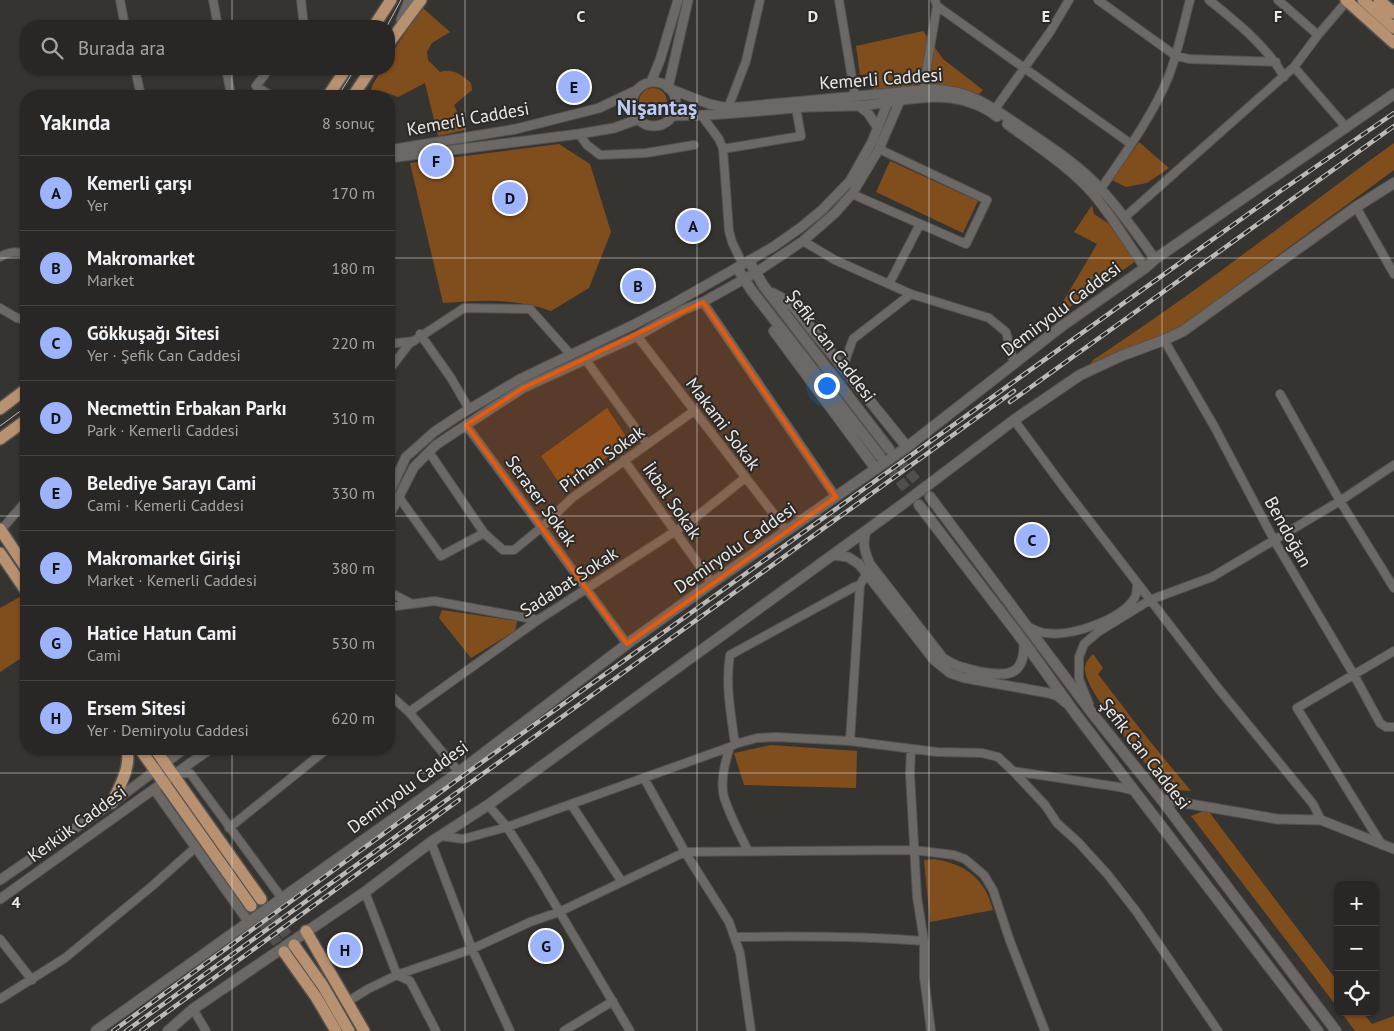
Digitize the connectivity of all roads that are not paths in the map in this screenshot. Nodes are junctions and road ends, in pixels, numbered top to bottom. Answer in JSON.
{"nodes":[{"id":1,"x":120,"y":0,"type":"edge"},
{"id":2,"x":213,"y":0,"type":"edge"},
{"id":3,"x":301,"y":0,"type":"edge"},
{"id":4,"x":383,"y":0,"type":"edge"},
{"id":5,"x":391,"y":0,"type":"edge"},
{"id":6,"x":409,"y":0,"type":"edge"},
{"id":7,"x":421,"y":0,"type":"edge"},
{"id":8,"x":678,"y":0,"type":"edge"},
{"id":9,"x":688,"y":0,"type":"edge"},
{"id":10,"x":760,"y":0,"type":"edge"},
{"id":11,"x":838,"y":0,"type":"edge"},
{"id":12,"x":1069,"y":0,"type":"edge"},
{"id":13,"x":1098,"y":0,"type":"edge"},
{"id":14,"x":1190,"y":0,"type":"edge"},
{"id":15,"x":1209,"y":0,"type":"edge"},
{"id":16,"x":1278,"y":0,"type":"edge"},
{"id":17,"x":1346,"y":0,"type":"edge"},
{"id":18,"x":1363,"y":0,"type":"edge"},
{"id":19,"x":1379,"y":0,"type":"edge"},
{"id":20,"x":936,"y":3,"type":"edge"},
{"id":21,"x":1394,"y":13,"type":"edge"},
{"id":22,"x":125,"y":20,"type":"edge"},
{"id":23,"x":217,"y":20,"type":"edge"},
{"id":24,"x":303,"y":20,"type":"edge"},
{"id":25,"x":377,"y":20,"type":"edge"},
{"id":26,"x":378,"y":20,"type":"edge"},
{"id":27,"x":1394,"y":28,"type":"edge"},
{"id":28,"x":395,"y":31,"type":"edge"},
{"id":29,"x":395,"y":35,"type":"edge"},
{"id":30,"x":1318,"y":35,"type":"junction"},
{"id":31,"x":1394,"y":43,"type":"edge"},
{"id":32,"x":1176,"y":56,"type":"junction"},
{"id":33,"x":1276,"y":62,"type":"junction"},
{"id":34,"x":1294,"y":67,"type":"junction"},
{"id":35,"x":1024,"y":68,"type":"junction"},
{"id":36,"x":136,"y":75,"type":"edge"},
{"id":37,"x":227,"y":75,"type":"edge"},
{"id":38,"x":264,"y":75,"type":"edge"},
{"id":39,"x":342,"y":75,"type":"edge"},
{"id":40,"x":368,"y":75,"type":"edge"},
{"id":41,"x":1284,"y":77,"type":"junction"},
{"id":42,"x":651,"y":82,"type":"junction"},
{"id":43,"x":668,"y":88,"type":"junction"},
{"id":44,"x":140,"y":90,"type":"edge"},
{"id":45,"x":230,"y":90,"type":"edge"},
{"id":46,"x":262,"y":90,"type":"edge"},
{"id":47,"x":332,"y":90,"type":"edge"},
{"id":48,"x":357,"y":90,"type":"edge"},
{"id":49,"x":637,"y":90,"type":"junction"},
{"id":50,"x":923,"y":90,"type":"junction"},
{"id":51,"x":904,"y":91,"type":"junction"},
{"id":52,"x":1394,"y":94,"type":"edge"},
{"id":53,"x":857,"y":100,"type":"junction"},
{"id":54,"x":900,"y":100,"type":"junction"},
{"id":55,"x":888,"y":102,"type":"junction"},
{"id":56,"x":728,"y":108,"type":"junction"},
{"id":57,"x":796,"y":108,"type":"junction"},
{"id":58,"x":995,"y":109,"type":"junction"},
{"id":59,"x":672,"y":116,"type":"junction"},
{"id":60,"x":702,"y":116,"type":"junction"},
{"id":61,"x":639,"y":119,"type":"junction"},
{"id":62,"x":1346,"y":127,"type":"junction"},
{"id":63,"x":878,"y":128,"type":"junction"},
{"id":64,"x":579,"y":134,"type":"junction"},
{"id":65,"x":1131,"y":144,"type":"junction"},
{"id":66,"x":694,"y":145,"type":"dead end"},
{"id":67,"x":395,"y":149,"type":"edge"},
{"id":68,"x":722,"y":149,"type":"junction"},
{"id":69,"x":879,"y":149,"type":"junction"},
{"id":70,"x":395,"y":157,"type":"edge"},
{"id":71,"x":1394,"y":183,"type":"edge"},
{"id":72,"x":1098,"y":193,"type":"junction"},
{"id":73,"x":852,"y":194,"type":"junction"},
{"id":74,"x":1356,"y":207,"type":"junction"},
{"id":75,"x":1125,"y":217,"type":"junction"},
{"id":76,"x":920,"y":224,"type":"junction"},
{"id":77,"x":803,"y":241,"type":"junction"},
{"id":78,"x":20,"y":252,"type":"edge"},
{"id":79,"x":0,"y":257,"type":"edge"},
{"id":80,"x":1155,"y":259,"type":"junction"},
{"id":81,"x":743,"y":265,"type":"junction"},
{"id":82,"x":1144,"y":268,"type":"junction"},
{"id":83,"x":755,"y":273,"type":"junction"},
{"id":84,"x":1394,"y":274,"type":"edge"},
{"id":85,"x":743,"y":279,"type":"junction"},
{"id":86,"x":889,"y":284,"type":"junction"},
{"id":87,"x":770,"y":292,"type":"junction"},
{"id":88,"x":911,"y":294,"type":"junction"},
{"id":89,"x":757,"y":297,"type":"junction"},
{"id":90,"x":703,"y":302,"type":"junction"},
{"id":91,"x":0,"y":308,"type":"edge"},
{"id":92,"x":20,"y":319,"type":"edge"},
{"id":93,"x":421,"y":335,"type":"junction"},
{"id":94,"x":638,"y":336,"type":"junction"},
{"id":95,"x":1164,"y":340,"type":"junction"},
{"id":96,"x":414,"y":341,"type":"junction"},
{"id":97,"x":395,"y":343,"type":"edge"},
{"id":98,"x":571,"y":355,"type":"junction"},
{"id":99,"x":585,"y":359,"type":"junction"},
{"id":100,"x":395,"y":362,"type":"edge"},
{"id":101,"x":1014,"y":364,"type":"junction"},
{"id":102,"x":843,"y":367,"type":"junction"},
{"id":103,"x":20,"y":393,"type":"edge"},
{"id":104,"x":1280,"y":394,"type":"dead end"},
{"id":105,"x":1,"y":405,"type":"edge"},
{"id":106,"x":469,"y":409,"type":"junction"},
{"id":107,"x":694,"y":411,"type":"junction"},
{"id":108,"x":1014,"y":420,"type":"junction"},
{"id":109,"x":20,"y":424,"type":"edge"},
{"id":110,"x":466,"y":425,"type":"junction"},
{"id":111,"x":0,"y":439,"type":"edge"},
{"id":112,"x":647,"y":444,"type":"junction"},
{"id":113,"x":908,"y":447,"type":"junction"},
{"id":114,"x":889,"y":449,"type":"tunnel mouth"},
{"id":115,"x":429,"y":452,"type":"junction"},
{"id":116,"x":880,"y":456,"type":"tunnel mouth"},
{"id":117,"x":624,"y":460,"type":"junction"},
{"id":118,"x":1394,"y":465,"type":"edge"},
{"id":119,"x":876,"y":469,"type":"junction"},
{"id":120,"x":745,"y":478,"type":"junction"},
{"id":121,"x":395,"y":481,"type":"edge"},
{"id":122,"x":398,"y":496,"type":"junction"},
{"id":123,"x":836,"y":497,"type":"junction"},
{"id":124,"x":930,"y":497,"type":"tunnel mouth"},
{"id":125,"x":1340,"y":501,"type":"junction"},
{"id":126,"x":395,"y":503,"type":"edge"},
{"id":127,"x":919,"y":504,"type":"tunnel mouth"},
{"id":128,"x":20,"y":508,"type":"edge"},
{"id":129,"x":542,"y":527,"type":"junction"},
{"id":130,"x":0,"y":530,"type":"edge"},
{"id":131,"x":786,"y":530,"type":"junction"},
{"id":132,"x":866,"y":531,"type":"junction"},
{"id":133,"x":675,"y":532,"type":"junction"},
{"id":134,"x":484,"y":533,"type":"junction"},
{"id":135,"x":1274,"y":540,"type":"junction"},
{"id":136,"x":0,"y":553,"type":"edge"},
{"id":137,"x":832,"y":555,"type":"junction"},
{"id":138,"x":20,"y":559,"type":"edge"},
{"id":139,"x":867,"y":573,"type":"junction"},
{"id":140,"x":20,"y":581,"type":"edge"},
{"id":141,"x":712,"y":583,"type":"junction"},
{"id":142,"x":1137,"y":584,"type":"junction"},
{"id":143,"x":860,"y":585,"type":"junction"},
{"id":144,"x":586,"y":588,"type":"junction"},
{"id":145,"x":1394,"y":588,"type":"edge"},
{"id":146,"x":395,"y":595,"type":"edge"},
{"id":147,"x":1150,"y":600,"type":"junction"},
{"id":148,"x":412,"y":604,"type":"junction"},
{"id":149,"x":395,"y":606,"type":"edge"},
{"id":150,"x":1137,"y":608,"type":"junction"},
{"id":151,"x":538,"y":620,"type":"junction"},
{"id":152,"x":1028,"y":626,"type":"junction"},
{"id":153,"x":1024,"y":642,"type":"junction"},
{"id":154,"x":627,"y":644,"type":"junction"},
{"id":155,"x":1394,"y":651,"type":"edge"},
{"id":156,"x":1354,"y":675,"type":"junction"},
{"id":157,"x":395,"y":701,"type":"edge"},
{"id":158,"x":1071,"y":707,"type":"junction"},
{"id":159,"x":409,"y":712,"type":"junction"},
{"id":160,"x":1092,"y":713,"type":"junction"},
{"id":161,"x":1394,"y":727,"type":"edge"},
{"id":162,"x":850,"y":741,"type":"junction"},
{"id":163,"x":733,"y":746,"type":"junction"},
{"id":164,"x":911,"y":749,"type":"junction"},
{"id":165,"x":128,"y":755,"type":"edge"},
{"id":166,"x":144,"y":755,"type":"edge"},
{"id":167,"x":160,"y":755,"type":"edge"},
{"id":168,"x":175,"y":755,"type":"edge"},
{"id":169,"x":202,"y":755,"type":"edge"},
{"id":170,"x":320,"y":755,"type":"edge"},
{"id":171,"x":165,"y":762,"type":"junction"},
{"id":172,"x":155,"y":769,"type":"junction"},
{"id":173,"x":1013,"y":771,"type":"junction"},
{"id":174,"x":459,"y":772,"type":"junction"},
{"id":175,"x":169,"y":778,"type":"junction"},
{"id":176,"x":644,"y":778,"type":"junction"},
{"id":177,"x":154,"y":788,"type":"junction"},
{"id":178,"x":1135,"y":791,"type":"junction"},
{"id":179,"x":1161,"y":799,"type":"junction"},
{"id":180,"x":112,"y":803,"type":"junction"},
{"id":181,"x":571,"y":804,"type":"junction"},
{"id":182,"x":488,"y":805,"type":"junction"},
{"id":183,"x":1320,"y":820,"type":"junction"},
{"id":184,"x":506,"y":827,"type":"junction"},
{"id":185,"x":229,"y":828,"type":"junction"},
{"id":186,"x":441,"y":836,"type":"junction"},
{"id":187,"x":431,"y":842,"type":"junction"},
{"id":188,"x":1382,"y":845,"type":"junction"},
{"id":189,"x":196,"y":847,"type":"junction"},
{"id":190,"x":1394,"y":849,"type":"edge"},
{"id":191,"x":914,"y":850,"type":"junction"},
{"id":192,"x":748,"y":851,"type":"junction"},
{"id":193,"x":685,"y":852,"type":"junction"},
{"id":194,"x":0,"y":880,"type":"edge"},
{"id":195,"x":622,"y":882,"type":"junction"},
{"id":196,"x":365,"y":892,"type":"junction"},
{"id":197,"x":281,"y":897,"type":"junction"},
{"id":198,"x":0,"y":899,"type":"edge"},
{"id":199,"x":261,"y":899,"type":"tunnel mouth"},
{"id":200,"x":250,"y":906,"type":"tunnel mouth"},
{"id":201,"x":560,"y":912,"type":"junction"},
{"id":202,"x":248,"y":921,"type":"junction"},
{"id":203,"x":306,"y":931,"type":"junction"},
{"id":204,"x":735,"y":937,"type":"junction"},
{"id":205,"x":0,"y":938,"type":"edge"},
{"id":206,"x":924,"y":941,"type":"junction"},
{"id":207,"x":472,"y":949,"type":"junction"},
{"id":208,"x":396,"y":971,"type":"junction"},
{"id":209,"x":32,"y":980,"type":"junction"},
{"id":210,"x":0,"y":1000,"type":"edge"},
{"id":211,"x":347,"y":1002,"type":"junction"},
{"id":212,"x":613,"y":1002,"type":"junction"},
{"id":213,"x":193,"y":1009,"type":"junction"},
{"id":214,"x":96,"y":1031,"type":"edge"},
{"id":215,"x":168,"y":1031,"type":"edge"},
{"id":216,"x":206,"y":1031,"type":"edge"},
{"id":217,"x":336,"y":1031,"type":"edge"},
{"id":218,"x":349,"y":1031,"type":"edge"},
{"id":219,"x":364,"y":1031,"type":"edge"},
{"id":220,"x":436,"y":1031,"type":"edge"},
{"id":221,"x":510,"y":1031,"type":"edge"},
{"id":222,"x":564,"y":1031,"type":"edge"},
{"id":223,"x":630,"y":1031,"type":"edge"},
{"id":224,"x":751,"y":1031,"type":"edge"},
{"id":225,"x":930,"y":1031,"type":"edge"},
{"id":226,"x":1044,"y":1031,"type":"edge"},
{"id":227,"x":1218,"y":1031,"type":"edge"},
{"id":228,"x":1318,"y":1031,"type":"edge"},
{"id":229,"x":1336,"y":1031,"type":"edge"}],
"edges":[{"from":1,"to":22,"type":"street"},
{"from":2,"to":23,"type":"street"},
{"from":3,"to":24,"type":"street"},
{"from":4,"to":25,"type":"street"},
{"from":5,"to":26,"type":"main road"},
{"from":6,"to":28,"type":"street"},
{"from":7,"to":29,"type":"main road"},
{"from":8,"to":42,"type":"street"},
{"from":9,"to":43,"type":"street"},
{"from":10,"to":56,"type":"street"},
{"from":11,"to":53,"type":"street"},
{"from":12,"to":35,"type":"street"},
{"from":13,"to":32,"type":"street"},
{"from":14,"to":32,"type":"street"},
{"from":15,"to":33,"type":"street"},
{"from":16,"to":30,"type":"street"},
{"from":17,"to":30,"type":"street"},
{"from":17,"to":31,"type":"main road"},
{"from":18,"to":27,"type":"main road"},
{"from":19,"to":21,"type":"main road"},
{"from":20,"to":35,"type":"street"},
{"from":20,"to":50,"type":"street"},
{"from":30,"to":34,"type":"street"},
{"from":32,"to":33,"type":"street"},
{"from":32,"to":65,"type":"street"},
{"from":33,"to":41,"type":"street"},
{"from":34,"to":41,"type":"street"},
{"from":34,"to":62,"type":"street"},
{"from":35,"to":58,"type":"street"},
{"from":35,"to":65,"type":"street"},
{"from":36,"to":44,"type":"street"},
{"from":37,"to":45,"type":"street"},
{"from":38,"to":46,"type":"street"},
{"from":39,"to":47,"type":"main road"},
{"from":40,"to":48,"type":"main road"},
{"from":41,"to":75,"type":"street"},
{"from":42,"to":43,"type":"street"},
{"from":42,"to":49,"type":"street"},
{"from":43,"to":56,"type":"street","name":"Kemerli Caddesi"},
{"from":43,"to":59,"type":"street"},
{"from":49,"to":61,"type":"street"},
{"from":49,"to":67,"type":"street","name":"Kemerli Caddesi"},
{"from":50,"to":51,"type":"street","name":"Kemerli Caddesi"},
{"from":50,"to":58,"type":"street","name":"Kemerli Caddesi"},
{"from":51,"to":53,"type":"street","name":"Kemerli Caddesi"},
{"from":51,"to":54,"type":"street"},
{"from":52,"to":62,"type":"main road","name":"Demiryolu Caddesi"},
{"from":53,"to":55,"type":"street","name":"Kemerli Caddesi"},
{"from":53,"to":56,"type":"street","name":"Kemerli Caddesi"},
{"from":53,"to":57,"type":"street","name":"Kemerli Caddesi"},
{"from":53,"to":63,"type":"street"},
{"from":54,"to":55,"type":"street","name":"Kemerli Caddesi"},
{"from":54,"to":69,"type":"street"},
{"from":54,"to":72,"type":"street","name":"Kemerli Caddesi"},
{"from":55,"to":63,"type":"street"},
{"from":57,"to":60,"type":"street","name":"Kemerli Caddesi"},
{"from":57,"to":68,"type":"street"},
{"from":58,"to":72,"type":"street","name":"Kemerli Caddesi"},
{"from":59,"to":60,"type":"street","name":"Kemerli Caddesi"},
{"from":59,"to":61,"type":"street"},
{"from":60,"to":68,"type":"street"},
{"from":61,"to":64,"type":"street","name":"Kemerli Caddesi"},
{"from":62,"to":80,"type":"main road","name":"Demiryolu Caddesi"},
{"from":63,"to":81,"type":"street"},
{"from":64,"to":66,"type":"street"},
{"from":64,"to":70,"type":"street","name":"Kemerli Caddesi"},
{"from":65,"to":72,"type":"street"},
{"from":68,"to":81,"type":"street"},
{"from":69,"to":73,"type":"street"},
{"from":69,"to":76,"type":"street"},
{"from":71,"to":74,"type":"main road"},
{"from":72,"to":75,"type":"street","name":"Kemerli Caddesi"},
{"from":72,"to":82,"type":"street","name":"Kemerli Caddesi"},
{"from":73,"to":76,"type":"street"},
{"from":73,"to":77,"type":"street"},
{"from":74,"to":84,"type":"street"},
{"from":74,"to":95,"type":"main road"},
{"from":75,"to":80,"type":"street","name":"Kemerli Caddesi"},
{"from":76,"to":86,"type":"street"},
{"from":77,"to":83,"type":"street"},
{"from":77,"to":86,"type":"street"},
{"from":78,"to":79,"type":"street"},
{"from":80,"to":82,"type":"main road","name":"Demiryolu Caddesi"},
{"from":81,"to":83,"type":"main road","name":"Şefik Can Caddesi"},
{"from":81,"to":85,"type":"main road","name":"Şefik Can Caddesi"},
{"from":81,"to":98,"type":"street"},
{"from":82,"to":101,"type":"main road","name":"Demiryolu Caddesi"},
{"from":83,"to":85,"type":"street"},
{"from":83,"to":87,"type":"main road","name":"Şefik Can Caddesi"},
{"from":85,"to":89,"type":"main road","name":"Şefik Can Caddesi"},
{"from":85,"to":90,"type":"street"},
{"from":86,"to":88,"type":"street"},
{"from":87,"to":102,"type":"main road"},
{"from":87,"to":114,"type":"main road","name":"Şefik Can Caddesi"},
{"from":88,"to":101,"type":"street"},
{"from":88,"to":102,"type":"street"},
{"from":89,"to":116,"type":"main road","name":"Şefik Can Caddesi"},
{"from":89,"to":119,"type":"main road"},
{"from":90,"to":94,"type":"street"},
{"from":90,"to":123,"type":"street"},
{"from":91,"to":92,"type":"street"},
{"from":93,"to":96,"type":"street"},
{"from":93,"to":98,"type":"street"},
{"from":93,"to":106,"type":"street"},
{"from":94,"to":99,"type":"street"},
{"from":94,"to":107,"type":"street","name":"Makami Sokak"},
{"from":95,"to":108,"type":"main road"},
{"from":95,"to":135,"type":"street","name":"Bendoğan"},
{"from":96,"to":97,"type":"street"},
{"from":96,"to":100,"type":"street"},
{"from":98,"to":106,"type":"street"},
{"from":99,"to":110,"type":"street"},
{"from":99,"to":112,"type":"street","name":"İkbal Sokak"},
{"from":101,"to":113,"type":"main road","name":"Demiryolu Caddesi"},
{"from":102,"to":113,"type":"main road"},
{"from":103,"to":105,"type":"main road"},
{"from":104,"to":125,"type":"street"},
{"from":106,"to":121,"type":"street"},
{"from":107,"to":112,"type":"street","name":"Pirhan Sokak"},
{"from":107,"to":120,"type":"street","name":"Makami Sokak"},
{"from":108,"to":132,"type":"main road"},
{"from":108,"to":142,"type":"street"},
{"from":109,"to":111,"type":"main road"},
{"from":110,"to":115,"type":"street"},
{"from":110,"to":129,"type":"street","name":"Seraser Sokak"},
{"from":112,"to":117,"type":"street","name":"Pirhan Sokak"},
{"from":113,"to":119,"type":"main road","name":"Demiryolu Caddesi"},
{"from":115,"to":122,"type":"street"},
{"from":115,"to":134,"type":"street","name":"Pirhan Sokak"},
{"from":117,"to":129,"type":"street","name":"Pirhan Sokak"},
{"from":117,"to":133,"type":"street","name":"İkbal Sokak"},
{"from":118,"to":125,"type":"street"},
{"from":119,"to":123,"type":"main road","name":"Demiryolu Caddesi"},
{"from":120,"to":131,"type":"street","name":"Makami Sokak"},
{"from":120,"to":133,"type":"street","name":"Sadabat Sokak"},
{"from":122,"to":126,"type":"street"},
{"from":122,"to":134,"type":"street"},
{"from":123,"to":131,"type":"main road","name":"Demiryolu Caddesi"},
{"from":124,"to":152,"type":"main road","name":"Şefik Can Caddesi"},
{"from":125,"to":135,"type":"street"},
{"from":125,"to":145,"type":"street"},
{"from":127,"to":153,"type":"main road","name":"Şefik Can Caddesi"},
{"from":128,"to":130,"type":"street"},
{"from":129,"to":134,"type":"street","name":"Pirhan Sokak"},
{"from":129,"to":144,"type":"street","name":"Seraser Sokak"},
{"from":130,"to":138,"type":"main road"},
{"from":131,"to":141,"type":"main road","name":"Demiryolu Caddesi"},
{"from":132,"to":137,"type":"main road"},
{"from":132,"to":153,"type":"street"},
{"from":133,"to":141,"type":"street","name":"İkbal Sokak"},
{"from":133,"to":144,"type":"street","name":"Sadabat Sokak"},
{"from":135,"to":147,"type":"street"},
{"from":135,"to":156,"type":"street","name":"Bendoğan"},
{"from":136,"to":140,"type":"main road"},
{"from":137,"to":139,"type":"street"},
{"from":137,"to":182,"type":"main road"},
{"from":139,"to":143,"type":"street"},
{"from":139,"to":158,"type":"street"},
{"from":141,"to":154,"type":"main road","name":"Demiryolu Caddesi"},
{"from":142,"to":147,"type":"street"},
{"from":142,"to":150,"type":"street"},
{"from":142,"to":152,"type":"street"},
{"from":143,"to":162,"type":"street"},
{"from":143,"to":163,"type":"street"},
{"from":144,"to":151,"type":"street","name":"Sadabat Sokak"},
{"from":144,"to":154,"type":"street","name":"Seraser Sokak"},
{"from":146,"to":148,"type":"street"},
{"from":147,"to":150,"type":"street"},
{"from":147,"to":183,"type":"street"},
{"from":148,"to":149,"type":"street"},
{"from":148,"to":151,"type":"street"},
{"from":150,"to":160,"type":"street"},
{"from":151,"to":159,"type":"street","name":"Sadabat Sokak"},
{"from":152,"to":160,"type":"main road","name":"Şefik Can Caddesi"},
{"from":153,"to":158,"type":"main road","name":"Şefik Can Caddesi"},
{"from":154,"to":174,"type":"main road","name":"Demiryolu Caddesi"},
{"from":155,"to":156,"type":"street"},
{"from":156,"to":161,"type":"street","name":"Bendoğan"},
{"from":156,"to":188,"type":"street"},
{"from":157,"to":159,"type":"street"},
{"from":158,"to":178,"type":"main road","name":"Şefik Can Caddesi"},
{"from":159,"to":174,"type":"street"},
{"from":160,"to":179,"type":"main road","name":"Şefik Can Caddesi"},
{"from":162,"to":163,"type":"street"},
{"from":162,"to":164,"type":"street"},
{"from":163,"to":176,"type":"street"},
{"from":163,"to":192,"type":"street"},
{"from":164,"to":173,"type":"street"},
{"from":164,"to":191,"type":"street"},
{"from":165,"to":180,"type":"main road"},
{"from":166,"to":172,"type":"main road"},
{"from":167,"to":171,"type":"main road"},
{"from":168,"to":171,"type":"street","name":"Kerkük Caddesi"},
{"from":169,"to":175,"type":"street","name":"Kerkük Caddesi"},
{"from":170,"to":185,"type":"street"},
{"from":171,"to":172,"type":"street","name":"Kerkük Caddesi"},
{"from":171,"to":175,"type":"main road"},
{"from":172,"to":175,"type":"main road"},
{"from":172,"to":180,"type":"street","name":"Kerkük Caddesi"},
{"from":173,"to":178,"type":"street"},
{"from":173,"to":227,"type":"street"},
{"from":174,"to":197,"type":"main road","name":"Demiryolu Caddesi"},
{"from":175,"to":177,"type":"street","name":"Kerkük Caddesi"},
{"from":175,"to":185,"type":"street"},
{"from":175,"to":199,"type":"main road"},
{"from":175,"to":200,"type":"main road"},
{"from":176,"to":181,"type":"street"},
{"from":176,"to":193,"type":"street"},
{"from":177,"to":189,"type":"street"},
{"from":177,"to":198,"type":"street","name":"Kerkük Caddesi"},
{"from":178,"to":228,"type":"main road","name":"Şefik Can Caddesi"},
{"from":179,"to":183,"type":"street"},
{"from":179,"to":229,"type":"main road","name":"Şefik Can Caddesi"},
{"from":180,"to":194,"type":"street","name":"Kerkük Caddesi"},
{"from":181,"to":184,"type":"street"},
{"from":181,"to":195,"type":"street"},
{"from":182,"to":184,"type":"street"},
{"from":182,"to":186,"type":"main road"},
{"from":183,"to":188,"type":"street"},
{"from":184,"to":186,"type":"street"},
{"from":184,"to":201,"type":"street"},
{"from":185,"to":197,"type":"street"},
{"from":186,"to":187,"type":"main road"},
{"from":187,"to":196,"type":"main road"},
{"from":187,"to":207,"type":"street"},
{"from":188,"to":190,"type":"street"},
{"from":189,"to":202,"type":"street"},
{"from":189,"to":209,"type":"street"},
{"from":191,"to":192,"type":"street"},
{"from":191,"to":206,"type":"street"},
{"from":191,"to":226,"type":"street"},
{"from":192,"to":193,"type":"street"},
{"from":193,"to":195,"type":"street"},
{"from":193,"to":204,"type":"street"},
{"from":195,"to":201,"type":"street"},
{"from":196,"to":203,"type":"main road"},
{"from":196,"to":208,"type":"street"},
{"from":197,"to":202,"type":"main road","name":"Demiryolu Caddesi"},
{"from":201,"to":207,"type":"street"},
{"from":201,"to":212,"type":"street"},
{"from":202,"to":214,"type":"main road","name":"Demiryolu Caddesi"},
{"from":203,"to":211,"type":"main road"},
{"from":203,"to":213,"type":"main road"},
{"from":204,"to":206,"type":"street"},
{"from":204,"to":224,"type":"street"},
{"from":205,"to":209,"type":"street"},
{"from":206,"to":225,"type":"street"},
{"from":207,"to":208,"type":"street"},
{"from":207,"to":221,"type":"street"},
{"from":208,"to":211,"type":"street"},
{"from":208,"to":220,"type":"street"},
{"from":209,"to":210,"type":"street"},
{"from":211,"to":219,"type":"main road"},
{"from":212,"to":222,"type":"street"},
{"from":212,"to":223,"type":"street"},
{"from":213,"to":215,"type":"main road"},
{"from":213,"to":216,"type":"street"},
{"from":217,"to":218,"type":"main road"}]}
